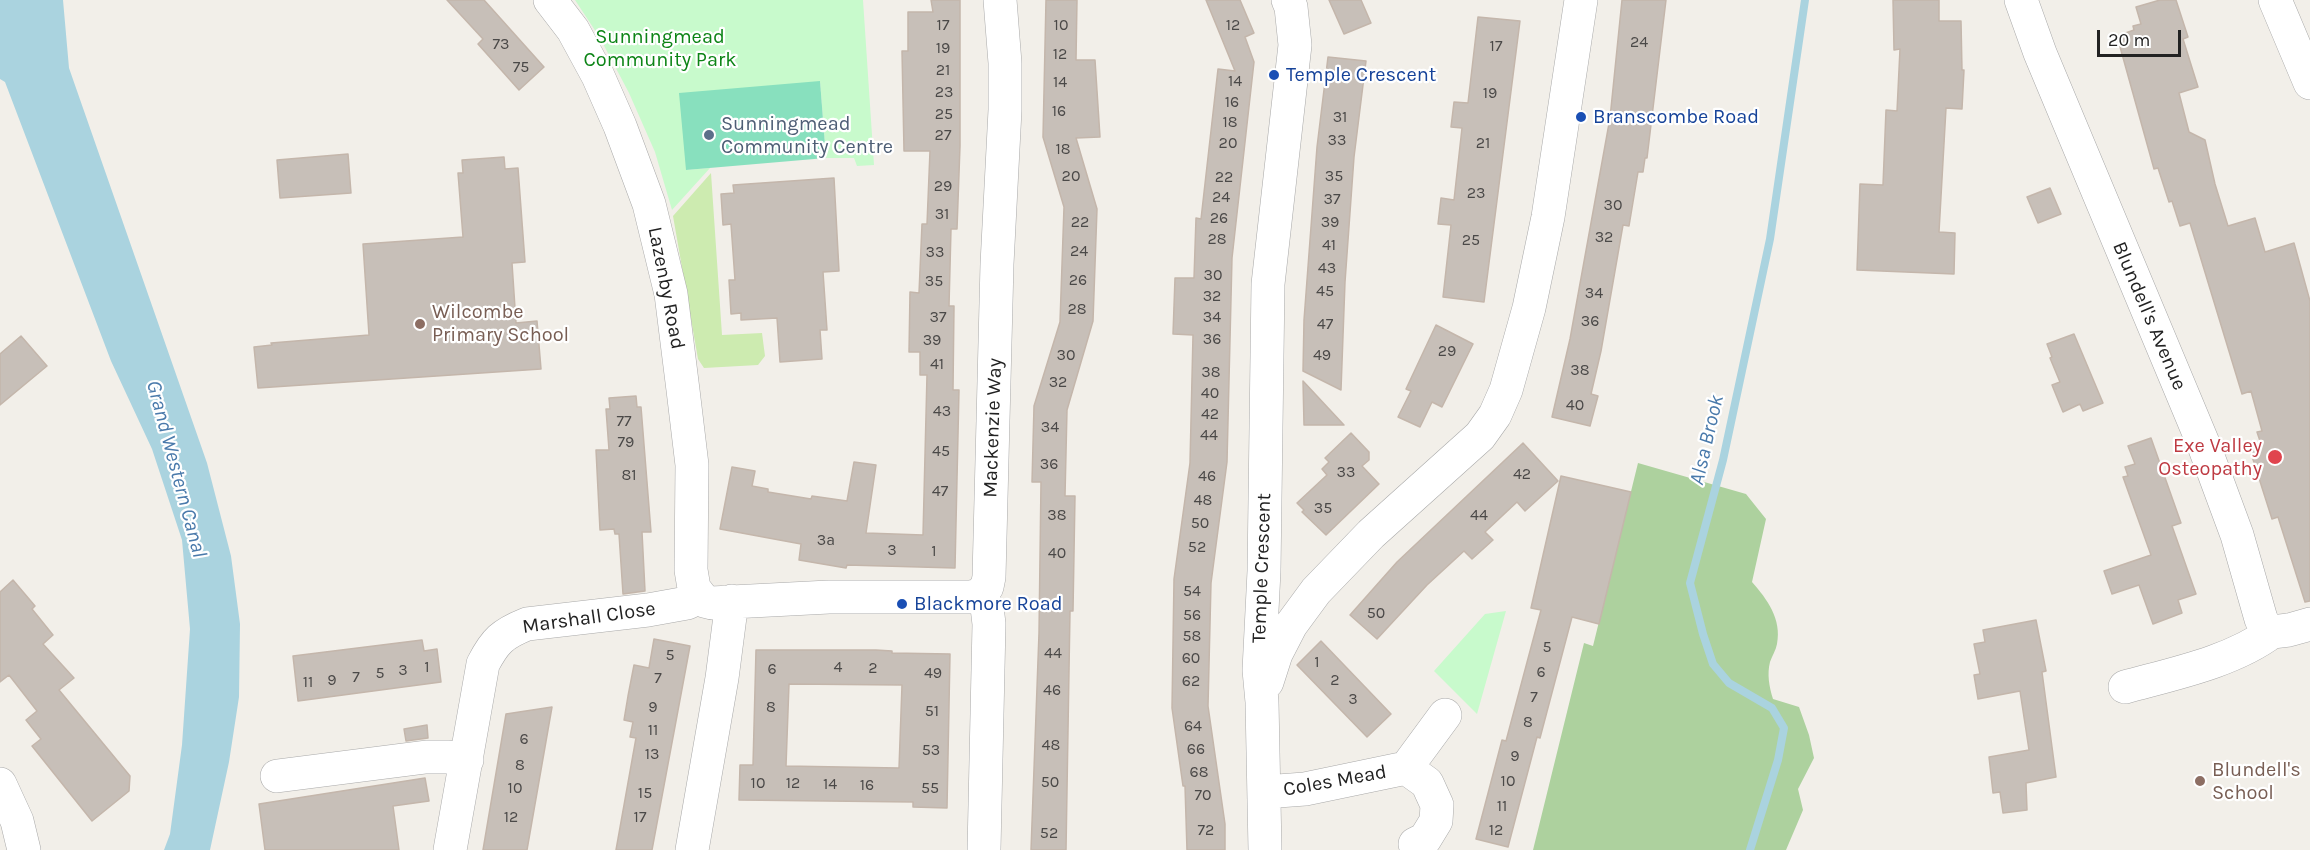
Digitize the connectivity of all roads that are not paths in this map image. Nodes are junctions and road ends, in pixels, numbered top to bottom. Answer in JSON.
{"nodes":[{"id":1,"x":550,"y":0,"type":"edge"},
{"id":2,"x":1000,"y":0,"type":"edge"},
{"id":3,"x":1288,"y":0,"type":"edge"},
{"id":4,"x":1581,"y":0,"type":"edge"},
{"id":5,"x":2021,"y":0,"type":"edge"},
{"id":6,"x":2275,"y":0,"type":"edge"},
{"id":7,"x":2310,"y":83,"type":"edge"},
{"id":8,"x":1264,"y":571,"type":"junction"},
{"id":9,"x":1316,"y":591,"type":"junction"},
{"id":10,"x":979,"y":595,"type":"junction"},
{"id":11,"x":700,"y":597,"type":"junction"},
{"id":12,"x":732,"y":601,"type":"junction"},
{"id":13,"x":2310,"y":624,"type":"edge"},
{"id":14,"x":2272,"y":632,"type":"junction"},
{"id":15,"x":2125,"y":687,"type":"dead end"},
{"id":16,"x":1262,"y":702,"type":"junction"},
{"id":17,"x":1445,"y":715,"type":"dead end"},
{"id":18,"x":467,"y":760,"type":"junction"},
{"id":19,"x":1406,"y":768,"type":"junction"},
{"id":20,"x":277,"y":776,"type":"dead end"},
{"id":21,"x":0,"y":784,"type":"edge"},
{"id":22,"x":1264,"y":792,"type":"junction"},
{"id":23,"x":1415,"y":844,"type":"dead end"},
{"id":24,"x":24,"y":850,"type":"edge"},
{"id":25,"x":450,"y":850,"type":"edge"},
{"id":26,"x":692,"y":850,"type":"edge"},
{"id":27,"x":984,"y":850,"type":"edge"},
{"id":28,"x":1265,"y":850,"type":"edge"}],
"edges":[{"from":1,"to":11,"type":"street","name":"Lazenby Road"},
{"from":2,"to":10,"type":"street","name":"Mackenzie Way"},
{"from":3,"to":8,"type":"street","name":"Temple Crescent"},
{"from":4,"to":9,"type":"street"},
{"from":5,"to":14,"type":"street","name":"Blundell's Avenue"},
{"from":6,"to":7,"type":"street"},
{"from":8,"to":9,"type":"street"},
{"from":8,"to":16,"type":"street","name":"Temple Crescent"},
{"from":9,"to":16,"type":"street"},
{"from":10,"to":12,"type":"street"},
{"from":10,"to":27,"type":"street"},
{"from":11,"to":12,"type":"street"},
{"from":11,"to":18,"type":"street","name":"Marshall Close"},
{"from":12,"to":26,"type":"street"},
{"from":13,"to":14,"type":"street"},
{"from":14,"to":15,"type":"street"},
{"from":16,"to":22,"type":"street","name":"Temple Crescent"},
{"from":17,"to":19,"type":"street","name":"Coles Mead"},
{"from":18,"to":20,"type":"street"},
{"from":18,"to":25,"type":"street","name":"Marshall Close"},
{"from":19,"to":22,"type":"street","name":"Coles Mead"},
{"from":19,"to":23,"type":"street","name":"Coles Mead"},
{"from":21,"to":24,"type":"street"},
{"from":22,"to":28,"type":"street","name":"Temple Crescent"}]}
